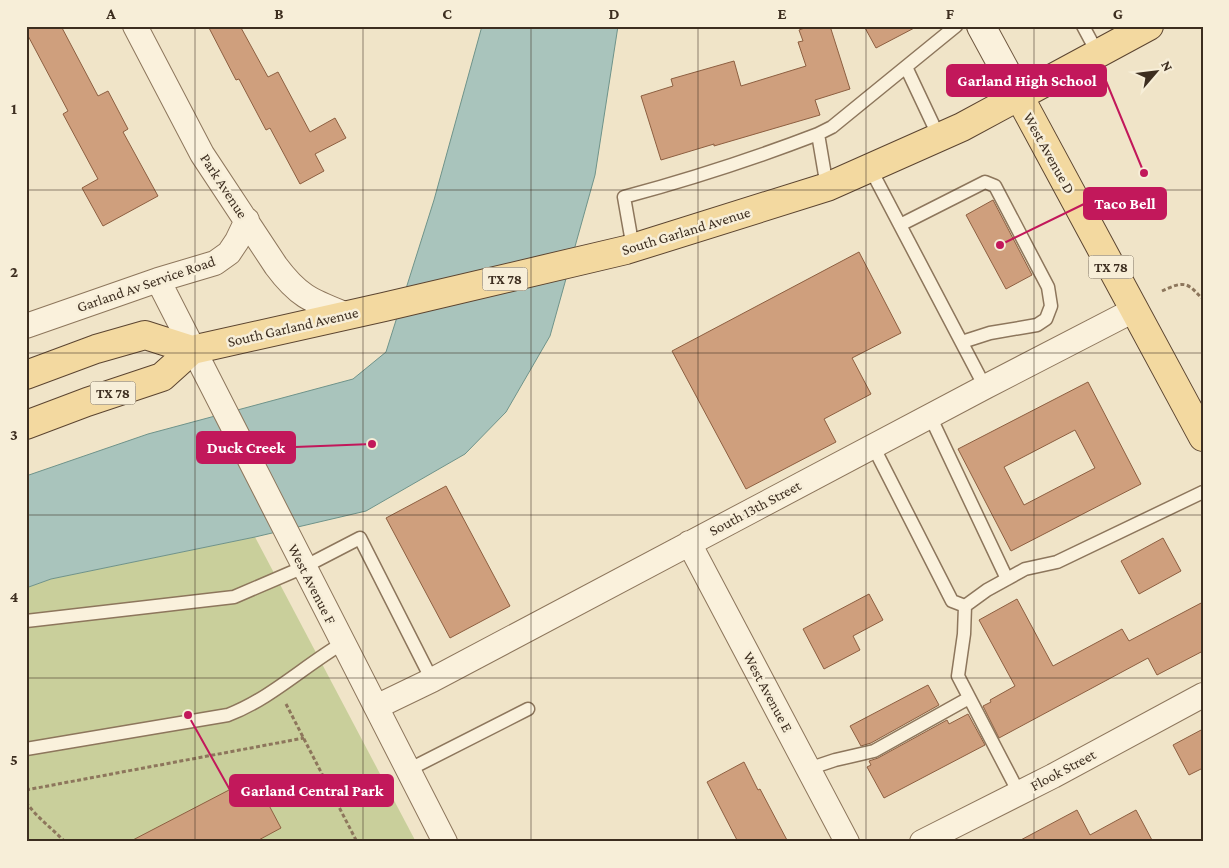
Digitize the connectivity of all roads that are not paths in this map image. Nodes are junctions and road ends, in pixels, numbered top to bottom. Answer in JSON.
{"nodes":[{"id":1,"x":135,"y":26,"type":"edge"},
{"id":2,"x":956,"y":26,"type":"edge"},
{"id":3,"x":981,"y":26,"type":"edge"},
{"id":4,"x":1083,"y":26,"type":"edge"},
{"id":5,"x":1149,"y":26,"type":"edge"},
{"id":6,"x":1098,"y":54,"type":"junction"},
{"id":7,"x":906,"y":67,"type":"junction"},
{"id":8,"x":1019,"y":96,"type":"junction"},
{"id":9,"x":818,"y":134,"type":"junction"},
{"id":10,"x":940,"y":137,"type":"junction"},
{"id":11,"x":870,"y":168,"type":"junction"},
{"id":12,"x":827,"y":187,"type":"junction"},
{"id":13,"x":247,"y":220,"type":"junction"},
{"id":14,"x":900,"y":224,"type":"junction"},
{"id":15,"x":630,"y":249,"type":"junction"},
{"id":16,"x":158,"y":280,"type":"junction"},
{"id":17,"x":1134,"y":310,"type":"junction"},
{"id":18,"x":347,"y":315,"type":"junction"},
{"id":19,"x":26,"y":326,"type":"edge"},
{"id":20,"x":962,"y":342,"type":"junction"},
{"id":21,"x":192,"y":350,"type":"junction"},
{"id":22,"x":26,"y":375,"type":"edge"},
{"id":23,"x":985,"y":387,"type":"junction"},
{"id":24,"x":930,"y":416,"type":"junction"},
{"id":25,"x":26,"y":424,"type":"edge"},
{"id":26,"x":1203,"y":438,"type":"edge"},
{"id":27,"x":873,"y":446,"type":"junction"},
{"id":28,"x":1203,"y":492,"type":"edge"},
{"id":29,"x":690,"y":543,"type":"junction"},
{"id":30,"x":304,"y":567,"type":"junction"},
{"id":31,"x":1006,"y":579,"type":"junction"},
{"id":32,"x":965,"y":606,"type":"junction"},
{"id":33,"x":26,"y":621,"type":"edge"},
{"id":34,"x":343,"y":643,"type":"junction"},
{"id":35,"x":432,"y":680,"type":"junction"},
{"id":36,"x":1203,"y":695,"type":"edge"},
{"id":37,"x":969,"y":698,"type":"junction"},
{"id":38,"x":376,"y":707,"type":"junction"},
{"id":39,"x":528,"y":709,"type":"dead end"},
{"id":40,"x":26,"y":749,"type":"edge"},
{"id":41,"x":808,"y":768,"type":"junction"},
{"id":42,"x":408,"y":770,"type":"junction"},
{"id":43,"x":1019,"y":793,"type":"junction"},
{"id":44,"x":444,"y":842,"type":"edge"},
{"id":45,"x":847,"y":842,"type":"edge"},
{"id":46,"x":922,"y":842,"type":"edge"}],
"edges":[{"from":1,"to":13,"type":"street","name":"Park Avenue"},
{"from":2,"to":7,"type":"lane"},
{"from":3,"to":8,"type":"main road","name":"West Avenue D"},
{"from":4,"to":6,"type":"lane"},
{"from":5,"to":6,"type":"main road","name":"South Garland Avenue","number":"TX 78"},
{"from":6,"to":8,"type":"main road","name":"South Garland Avenue","number":"TX 78"},
{"from":7,"to":9,"type":"lane"},
{"from":7,"to":10,"type":"lane"},
{"from":8,"to":10,"type":"main road","name":"South Garland Avenue","number":"TX 78"},
{"from":8,"to":17,"type":"main road","name":"West Avenue D","number":"TX 78"},
{"from":9,"to":12,"type":"lane"},
{"from":9,"to":15,"type":"lane"},
{"from":10,"to":11,"type":"main road","name":"South Garland Avenue","number":"TX 78"},
{"from":11,"to":12,"type":"main road","name":"South Garland Avenue","number":"TX 78"},
{"from":11,"to":14,"type":"lane"},
{"from":12,"to":15,"type":"main road","name":"South Garland Avenue","number":"TX 78"},
{"from":13,"to":16,"type":"street","name":"Garland Av Service Road"},
{"from":13,"to":18,"type":"street","name":"Park Avenue"},
{"from":14,"to":20,"type":"lane"},
{"from":14,"to":20,"type":"lane"},
{"from":15,"to":18,"type":"main road","name":"South Garland Avenue","number":"TX 78"},
{"from":16,"to":19,"type":"street","name":"Garland Av Service Road"},
{"from":16,"to":21,"type":"street","name":"West Avenue F"},
{"from":17,"to":23,"type":"street","name":"South 13th Street"},
{"from":17,"to":26,"type":"main road","name":"West Avenue D","number":"TX 78"},
{"from":18,"to":21,"type":"main road","name":"South Garland Avenue","number":"TX 78"},
{"from":20,"to":23,"type":"lane"},
{"from":21,"to":22,"type":"main road"},
{"from":21,"to":25,"type":"main road","name":"South Garland Avenue","number":"TX 78"},
{"from":21,"to":30,"type":"street","name":"West Avenue F"},
{"from":23,"to":24,"type":"street","name":"South 13th Street"},
{"from":24,"to":27,"type":"street","name":"South 13th Street"},
{"from":24,"to":31,"type":"lane"},
{"from":27,"to":29,"type":"street","name":"South 13th Street"},
{"from":27,"to":32,"type":"lane"},
{"from":28,"to":31,"type":"lane"},
{"from":29,"to":35,"type":"street","name":"South 13th Street"},
{"from":29,"to":41,"type":"street","name":"West Avenue E"},
{"from":30,"to":33,"type":"lane"},
{"from":30,"to":34,"type":"street","name":"West Avenue F"},
{"from":30,"to":35,"type":"lane"},
{"from":31,"to":32,"type":"lane"},
{"from":32,"to":37,"type":"lane"},
{"from":34,"to":38,"type":"street","name":"West Avenue F"},
{"from":34,"to":40,"type":"lane"},
{"from":35,"to":38,"type":"street","name":"South 13th Street"},
{"from":36,"to":43,"type":"street","name":"Flook Street"},
{"from":37,"to":41,"type":"lane"},
{"from":37,"to":43,"type":"lane"},
{"from":38,"to":42,"type":"street","name":"West Avenue F"},
{"from":39,"to":42,"type":"lane"},
{"from":41,"to":45,"type":"street","name":"West Avenue E"},
{"from":42,"to":44,"type":"street","name":"West Avenue F"},
{"from":43,"to":46,"type":"street","name":"Flook Street"}]}
